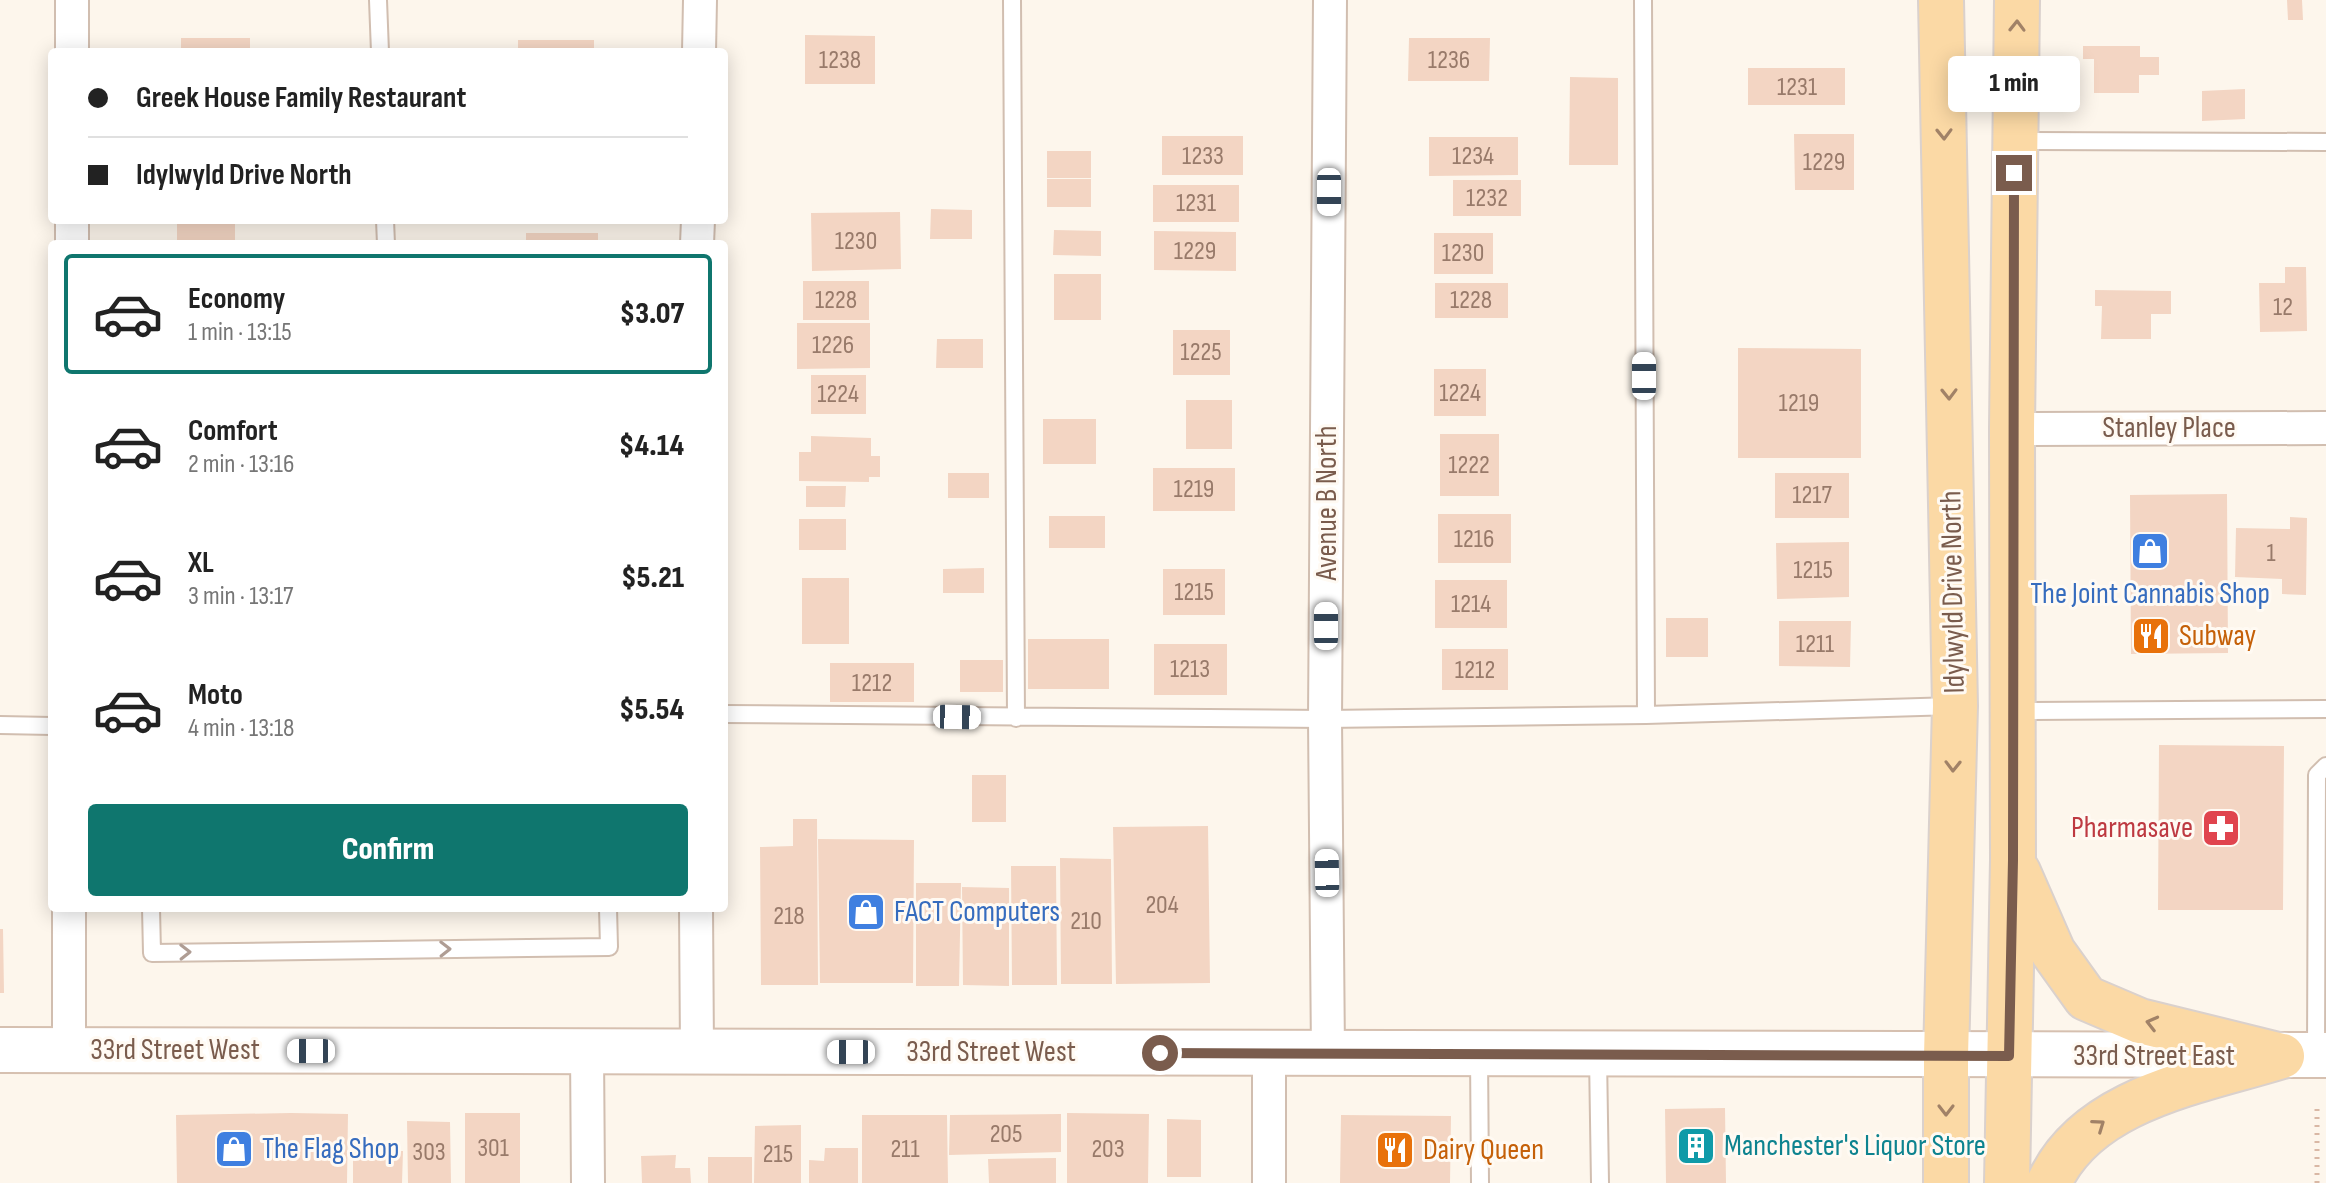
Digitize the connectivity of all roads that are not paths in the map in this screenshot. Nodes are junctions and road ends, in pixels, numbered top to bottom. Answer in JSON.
{"nodes":[{"id":1,"x":72,"y":0,"type":"edge"},
{"id":2,"x":378,"y":0,"type":"edge"},
{"id":3,"x":700,"y":0,"type":"edge"},
{"id":4,"x":1012,"y":0,"type":"edge"},
{"id":5,"x":1330,"y":0,"type":"edge"},
{"id":6,"x":1643,"y":0,"type":"edge"},
{"id":7,"x":1941,"y":0,"type":"edge"},
{"id":8,"x":2017,"y":0,"type":"edge"},
{"id":9,"x":72,"y":48,"type":"edge"},
{"id":10,"x":380,"y":48,"type":"edge"},
{"id":11,"x":699,"y":48,"type":"edge"},
{"id":12,"x":2015,"y":141,"type":"junction"},
{"id":13,"x":2326,"y":142,"type":"edge"},
{"id":14,"x":2326,"y":428,"type":"edge"},
{"id":15,"x":2012,"y":429,"type":"junction"},
{"id":16,"x":1955,"y":706,"type":"junction"},
{"id":17,"x":2326,"y":709,"type":"edge"},
{"id":18,"x":2012,"y":711,"type":"junction"},
{"id":19,"x":728,"y":714,"type":"edge"},
{"id":20,"x":1646,"y":715,"type":"junction"},
{"id":21,"x":1016,"y":718,"type":"junction"},
{"id":22,"x":1325,"y":719,"type":"junction"},
{"id":23,"x":0,"y":725,"type":"edge"},
{"id":24,"x":48,"y":726,"type":"edge"},
{"id":25,"x":2326,"y":766,"type":"edge"},
{"id":26,"x":2013,"y":860,"type":"junction"},
{"id":27,"x":69,"y":912,"type":"edge"},
{"id":28,"x":151,"y":912,"type":"edge"},
{"id":29,"x":608,"y":912,"type":"edge"},
{"id":30,"x":696,"y":912,"type":"edge"},
{"id":31,"x":0,"y":1050,"type":"edge"},
{"id":32,"x":69,"y":1050,"type":"junction"},
{"id":33,"x":587,"y":1051,"type":"junction"},
{"id":34,"x":697,"y":1051,"type":"junction"},
{"id":35,"x":1479,"y":1053,"type":"junction"},
{"id":36,"x":1269,"y":1054,"type":"junction"},
{"id":37,"x":1328,"y":1054,"type":"junction"},
{"id":38,"x":1598,"y":1054,"type":"junction"},
{"id":39,"x":1979,"y":1056,"type":"junction"},
{"id":40,"x":2308,"y":1056,"type":"edge"},
{"id":41,"x":588,"y":1183,"type":"edge"},
{"id":42,"x":1269,"y":1183,"type":"edge"},
{"id":43,"x":1480,"y":1183,"type":"edge"},
{"id":44,"x":1600,"y":1183,"type":"edge"},
{"id":45,"x":1946,"y":1183,"type":"edge"},
{"id":46,"x":2007,"y":1183,"type":"edge"},
{"id":47,"x":2049,"y":1183,"type":"edge"}],
"edges":[{"from":1,"to":9,"type":"street"},
{"from":2,"to":10,"type":"lane"},
{"from":3,"to":11,"type":"street"},
{"from":4,"to":21,"type":"lane"},
{"from":5,"to":22,"type":"street","name":"Avenue B North"},
{"from":6,"to":20,"type":"lane"},
{"from":7,"to":16,"type":"main road","name":"Idylwyld Drive North","one_way":true},
{"from":12,"to":8,"type":"main road","name":"Idylwyld Drive North","one_way":true},
{"from":12,"to":13,"type":"lane"},
{"from":12,"to":15,"type":"main road","name":"Idylwyld Drive North"},
{"from":14,"to":15,"type":"street","name":"Stanley Place"},
{"from":15,"to":18,"type":"main road","name":"Idylwyld Drive North"},
{"from":16,"to":20,"type":"lane"},
{"from":16,"to":39,"type":"main road","name":"Idylwyld Drive North","one_way":true},
{"from":17,"to":18,"type":"lane"},
{"from":18,"to":26,"type":"main road","name":"Idylwyld Drive North"},
{"from":19,"to":21,"type":"lane"},
{"from":20,"to":22,"type":"lane"},
{"from":21,"to":22,"type":"lane"},
{"from":22,"to":37,"type":"street","name":"Avenue B North"},
{"from":23,"to":24,"type":"lane"},
{"from":25,"to":40,"type":"lane"},
{"from":26,"to":39,"type":"main road","name":"Idylwyld Drive North"},
{"from":40,"to":26,"type":"main road","one_way":true},
{"from":27,"to":32,"type":"street"},
{"from":28,"to":29,"type":"lane","one_way":true},
{"from":30,"to":34,"type":"street"},
{"from":31,"to":32,"type":"main road","name":"33rd Street West"},
{"from":32,"to":33,"type":"main road","name":"33rd Street West"},
{"from":33,"to":34,"type":"main road","name":"33rd Street West"},
{"from":33,"to":41,"type":"street"},
{"from":34,"to":36,"type":"main road","name":"33rd Street West"},
{"from":35,"to":37,"type":"main road","name":"33rd Street West"},
{"from":35,"to":38,"type":"main road","name":"33rd Street West"},
{"from":35,"to":43,"type":"lane"},
{"from":36,"to":37,"type":"main road","name":"33rd Street West"},
{"from":36,"to":42,"type":"street"},
{"from":38,"to":39,"type":"main road","name":"33rd Street West"},
{"from":38,"to":44,"type":"lane"},
{"from":39,"to":40,"type":"main road","name":"33rd Street East"},
{"from":39,"to":45,"type":"main road","name":"Idylwyld Drive North","one_way":true},
{"from":39,"to":46,"type":"main road","name":"Idylwyld Drive North"},
{"from":47,"to":40,"type":"main road","one_way":true}]}
